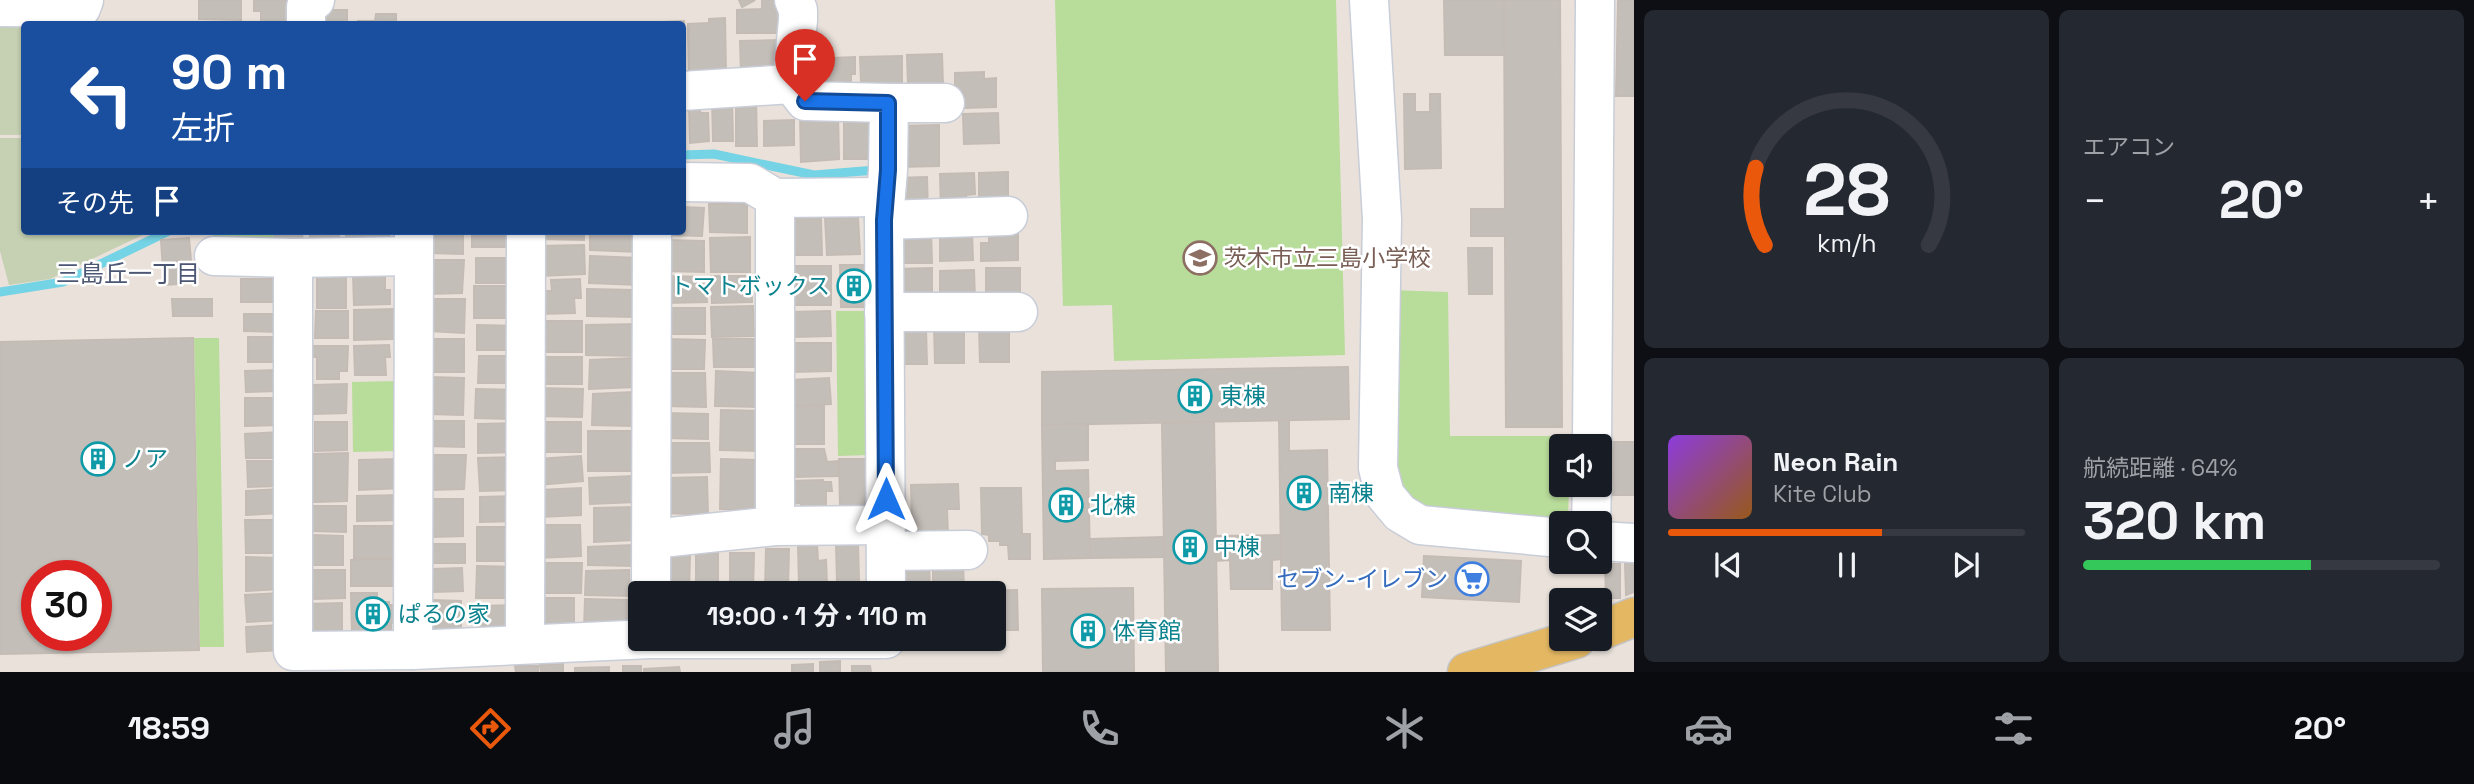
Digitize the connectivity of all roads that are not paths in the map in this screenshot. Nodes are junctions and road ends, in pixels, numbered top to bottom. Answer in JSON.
{"nodes":[{"id":1,"x":84,"y":0,"type":"edge"},
{"id":2,"x":315,"y":0,"type":"edge"},
{"id":3,"x":794,"y":0,"type":"edge"},
{"id":4,"x":1369,"y":0,"type":"edge"},
{"id":5,"x":1595,"y":0,"type":"edge"},
{"id":6,"x":0,"y":7,"type":"edge"},
{"id":7,"x":306,"y":21,"type":"edge"},
{"id":8,"x":792,"y":84,"type":"junction"},
{"id":9,"x":686,"y":91,"type":"edge"},
{"id":10,"x":888,"y":103,"type":"junction"},
{"id":11,"x":945,"y":103,"type":"dead end"},
{"id":12,"x":686,"y":182,"type":"edge"},
{"id":13,"x":775,"y":198,"type":"junction"},
{"id":14,"x":884,"y":209,"type":"junction"},
{"id":15,"x":1008,"y":216,"type":"dead end"},
{"id":16,"x":526,"y":235,"type":"edge"},
{"id":17,"x":652,"y":235,"type":"edge"},
{"id":18,"x":413,"y":244,"type":"edge"},
{"id":19,"x":214,"y":256,"type":"dead end"},
{"id":20,"x":293,"y":258,"type":"junction"},
{"id":21,"x":884,"y":312,"type":"junction"},
{"id":22,"x":1018,"y":312,"type":"dead end"},
{"id":23,"x":1592,"y":434,"type":"edge"},
{"id":24,"x":775,"y":526,"type":"junction"},
{"id":25,"x":1549,"y":537,"type":"edge"},
{"id":26,"x":652,"y":538,"type":"junction"},
{"id":27,"x":886,"y":538,"type":"junction"},
{"id":28,"x":1612,"y":542,"type":"edge"},
{"id":29,"x":1634,"y":543,"type":"edge"},
{"id":30,"x":968,"y":550,"type":"dead end"},
{"id":31,"x":651,"y":581,"type":"edge"},
{"id":32,"x":886,"y":581,"type":"edge"},
{"id":33,"x":1634,"y":617,"type":"edge"},
{"id":34,"x":1612,"y":626,"type":"edge"},
{"id":35,"x":628,"y":640,"type":"edge"},
{"id":36,"x":525,"y":644,"type":"junction"},
{"id":37,"x":1549,"y":647,"type":"edge"},
{"id":38,"x":413,"y":650,"type":"junction"},
{"id":39,"x":887,"y":651,"type":"edge"},
{"id":40,"x":888,"y":672,"type":"edge"},
{"id":41,"x":1467,"y":672,"type":"edge"}],
"edges":[{"from":1,"to":6,"type":"street"},
{"from":2,"to":7,"type":"street"},
{"from":3,"to":8,"type":"street"},
{"from":4,"to":25,"type":"street"},
{"from":5,"to":23,"type":"street"},
{"from":8,"to":9,"type":"street"},
{"from":8,"to":10,"type":"street"},
{"from":10,"to":11,"type":"street"},
{"from":10,"to":14,"type":"street"},
{"from":12,"to":13,"type":"street"},
{"from":13,"to":14,"type":"street"},
{"from":13,"to":24,"type":"street"},
{"from":14,"to":15,"type":"street"},
{"from":14,"to":21,"type":"street"},
{"from":16,"to":36,"type":"street"},
{"from":17,"to":26,"type":"street"},
{"from":18,"to":20,"type":"street"},
{"from":18,"to":38,"type":"street"},
{"from":19,"to":20,"type":"street"},
{"from":20,"to":38,"type":"street"},
{"from":21,"to":22,"type":"street"},
{"from":21,"to":27,"type":"street"},
{"from":24,"to":26,"type":"street"},
{"from":24,"to":27,"type":"street"},
{"from":26,"to":31,"type":"street"},
{"from":27,"to":30,"type":"street"},
{"from":27,"to":32,"type":"street"},
{"from":28,"to":29,"type":"street"},
{"from":33,"to":34,"type":"main road"},
{"from":35,"to":36,"type":"street"},
{"from":36,"to":38,"type":"street"},
{"from":37,"to":41,"type":"main road"},
{"from":39,"to":40,"type":"street"}]}
